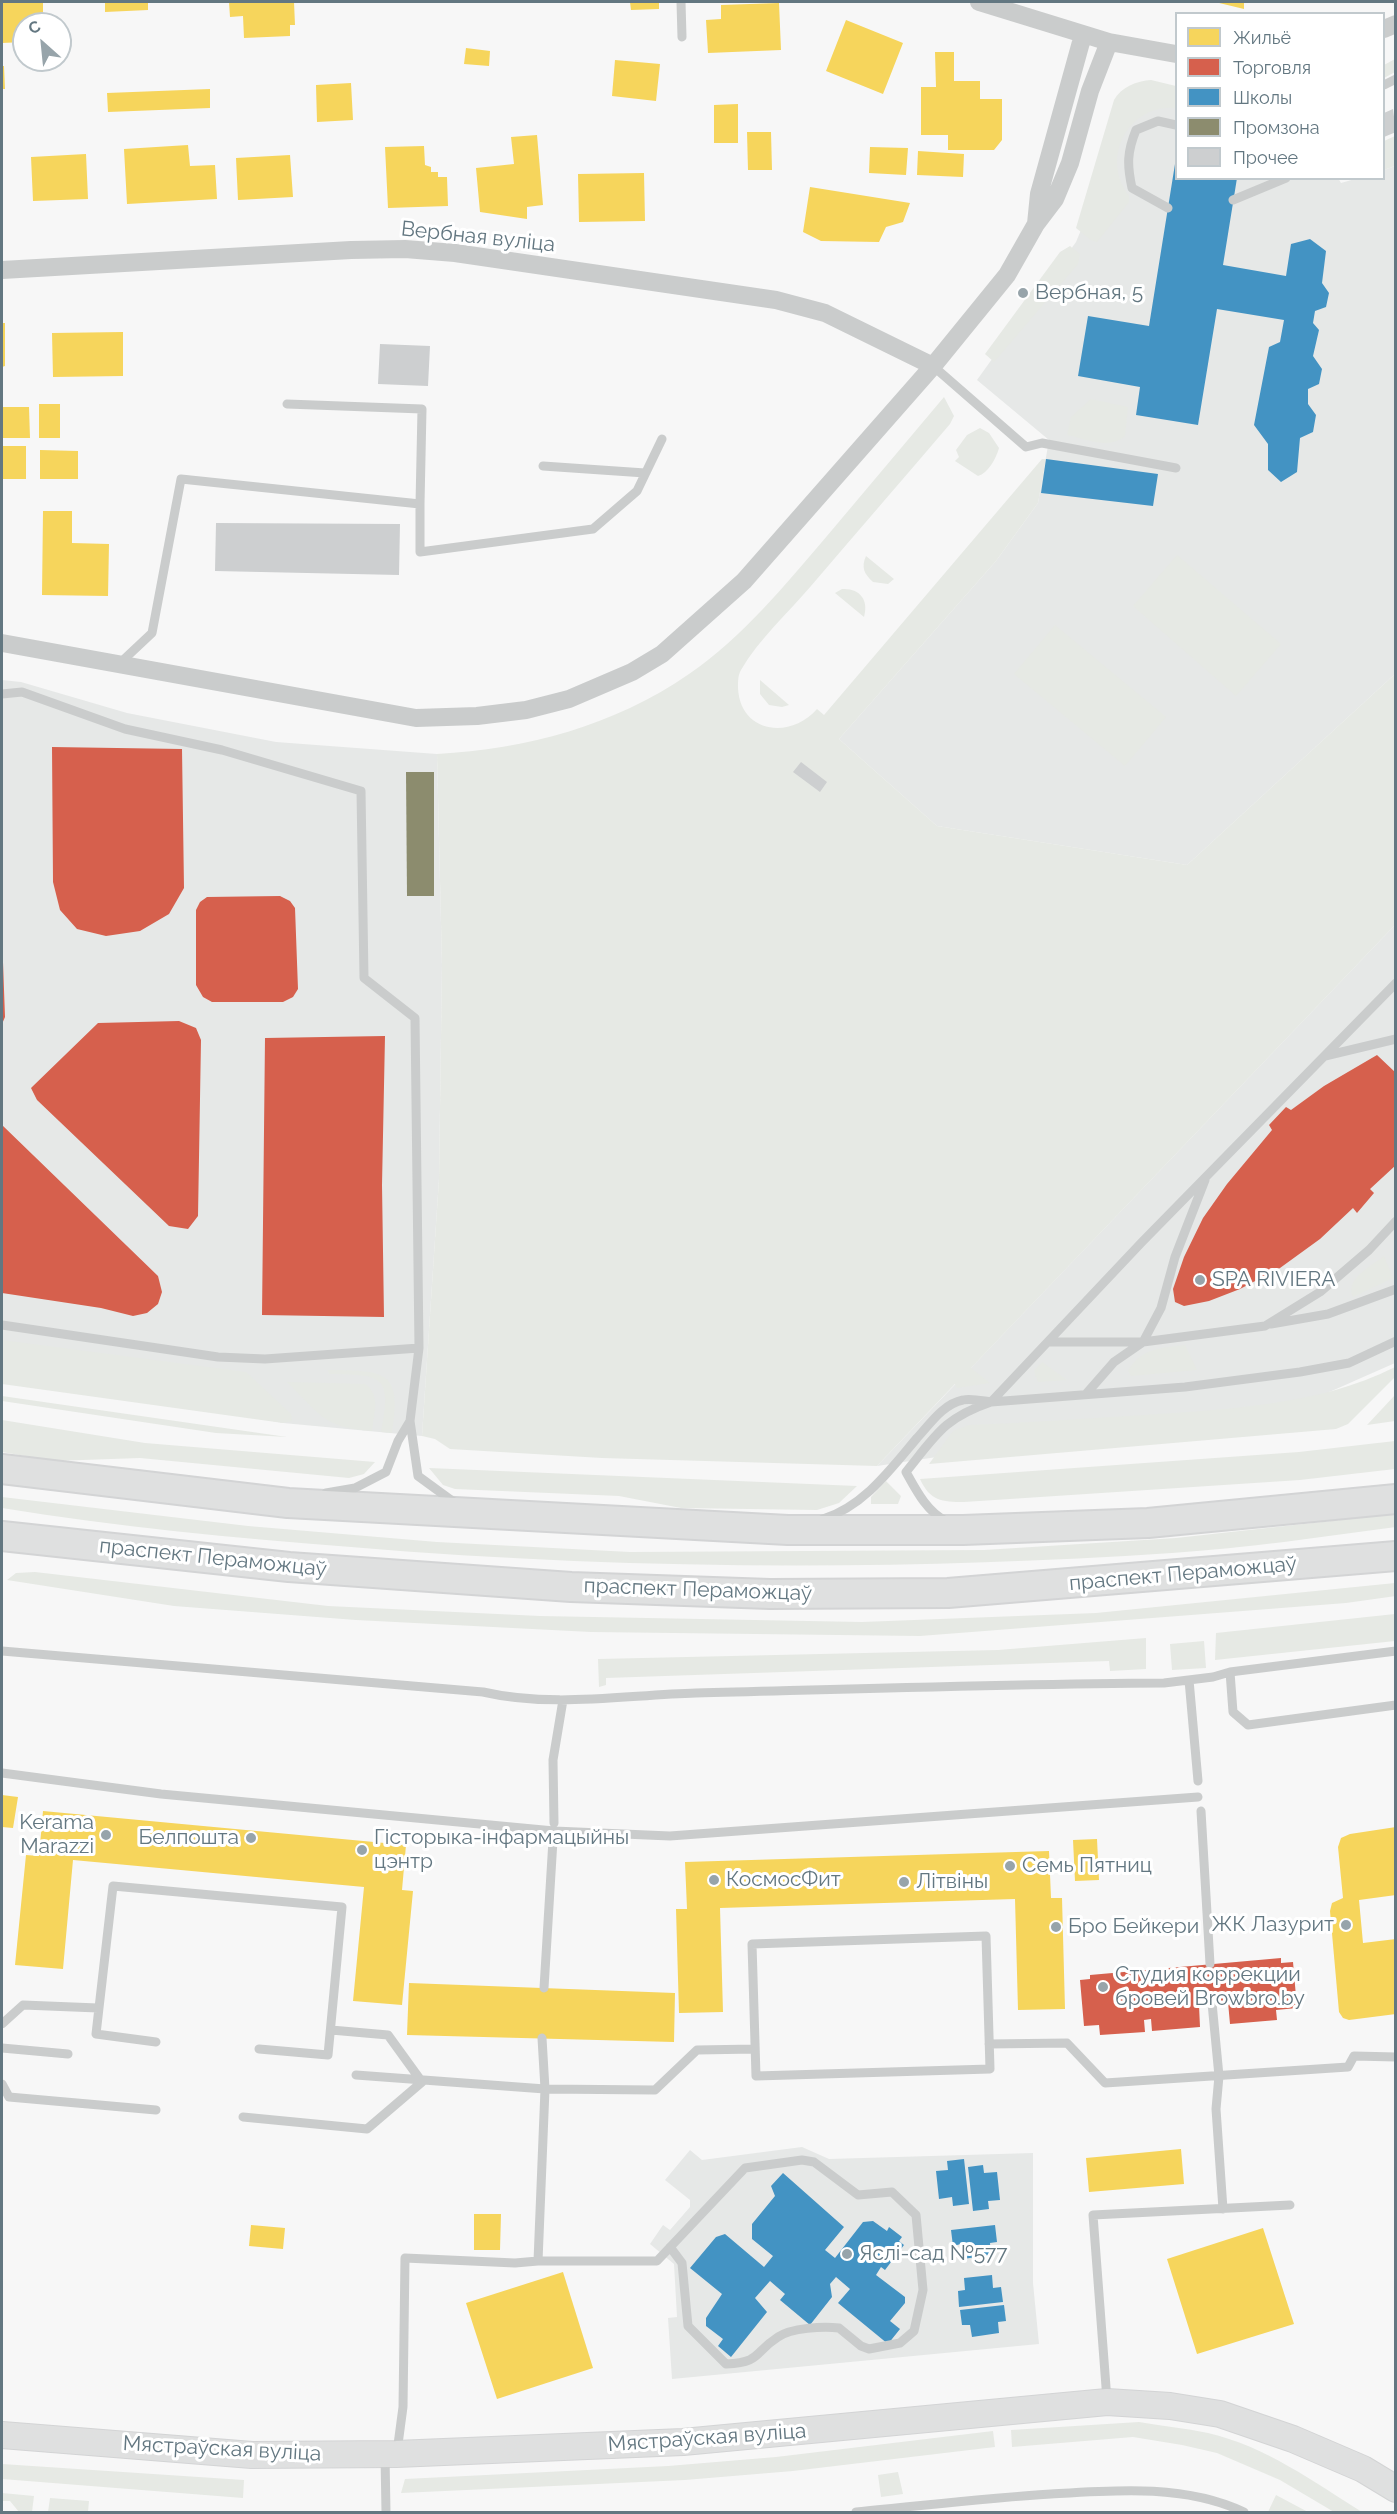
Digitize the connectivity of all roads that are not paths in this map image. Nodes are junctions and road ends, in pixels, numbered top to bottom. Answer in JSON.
{"nodes":[{"id":1,"x":681,"y":2,"type":"edge"},
{"id":2,"x":979,"y":2,"type":"edge"},
{"id":3,"x":1083,"y":35,"type":"junction"},
{"id":4,"x":682,"y":37,"type":"dead end"},
{"id":5,"x":1109,"y":42,"type":"junction"},
{"id":6,"x":1175,"y":54,"type":"edge"},
{"id":7,"x":1175,"y":124,"type":"edge"},
{"id":8,"x":1281,"y":180,"type":"edge"},
{"id":9,"x":1233,"y":200,"type":"dead end"},
{"id":10,"x":1168,"y":208,"type":"dead end"},
{"id":11,"x":1036,"y":224,"type":"junction"},
{"id":12,"x":2,"y":270,"type":"edge"},
{"id":13,"x":933,"y":366,"type":"junction"},
{"id":14,"x":287,"y":404,"type":"dead end"},
{"id":15,"x":662,"y":438,"type":"dead end"},
{"id":16,"x":543,"y":466,"type":"dead end"},
{"id":17,"x":1176,"y":468,"type":"dead end"},
{"id":18,"x":645,"y":474,"type":"junction"},
{"id":19,"x":420,"y":504,"type":"junction"},
{"id":20,"x":2,"y":643,"type":"edge"},
{"id":21,"x":118,"y":664,"type":"junction"},
{"id":22,"x":2,"y":694,"type":"edge"},
{"id":23,"x":1395,"y":983,"type":"edge"},
{"id":24,"x":1395,"y":1039,"type":"edge"},
{"id":25,"x":1323,"y":1057,"type":"junction"},
{"id":26,"x":1207,"y":1175,"type":"junction"},
{"id":27,"x":1395,"y":1221,"type":"edge"},
{"id":28,"x":1395,"y":1289,"type":"edge"},
{"id":29,"x":2,"y":1325,"type":"edge"},
{"id":30,"x":1264,"y":1326,"type":"junction"},
{"id":31,"x":1395,"y":1341,"type":"edge"},
{"id":32,"x":1048,"y":1342,"type":"junction"},
{"id":33,"x":1143,"y":1342,"type":"junction"},
{"id":34,"x":418,"y":1348,"type":"junction"},
{"id":35,"x":1086,"y":1394,"type":"junction"},
{"id":36,"x":991,"y":1402,"type":"junction"},
{"id":37,"x":410,"y":1422,"type":"junction"},
{"id":38,"x":2,"y":1469,"type":"edge"},
{"id":39,"x":1395,"y":1499,"type":"edge"},
{"id":40,"x":288,"y":1503,"type":"junction"},
{"id":41,"x":476,"y":1514,"type":"junction"},
{"id":42,"x":788,"y":1530,"type":"junction"},
{"id":43,"x":963,"y":1530,"type":"junction"},
{"id":44,"x":2,"y":1536,"type":"edge"},
{"id":45,"x":1395,"y":1556,"type":"edge"},
{"id":46,"x":2,"y":1651,"type":"edge"},
{"id":47,"x":1395,"y":1652,"type":"edge"},
{"id":48,"x":1230,"y":1672,"type":"junction"},
{"id":49,"x":1189,"y":1680,"type":"junction"},
{"id":50,"x":563,"y":1700,"type":"junction"},
{"id":51,"x":1395,"y":1705,"type":"edge"},
{"id":52,"x":2,"y":1773,"type":"edge"},
{"id":53,"x":1198,"y":1781,"type":"dead end"},
{"id":54,"x":1197,"y":1797,"type":"dead end"},
{"id":55,"x":1201,"y":1811,"type":"dead end"},
{"id":56,"x":554,"y":1823,"type":"dead end"},
{"id":57,"x":553,"y":1840,"type":"dead end"},
{"id":58,"x":1210,"y":1964,"type":"dead end"},
{"id":59,"x":544,"y":1988,"type":"dead end"},
{"id":60,"x":1212,"y":2004,"type":"dead end"},
{"id":61,"x":98,"y":2008,"type":"junction"},
{"id":62,"x":2,"y":2024,"type":"edge"},
{"id":63,"x":331,"y":2030,"type":"junction"},
{"id":64,"x":542,"y":2038,"type":"dead end"},
{"id":65,"x":156,"y":2042,"type":"dead end"},
{"id":66,"x":989,"y":2044,"type":"junction"},
{"id":67,"x":2,"y":2048,"type":"edge"},
{"id":68,"x":259,"y":2049,"type":"dead end"},
{"id":69,"x":755,"y":2049,"type":"junction"},
{"id":70,"x":68,"y":2054,"type":"dead end"},
{"id":71,"x":1395,"y":2057,"type":"edge"},
{"id":72,"x":356,"y":2075,"type":"dead end"},
{"id":73,"x":1219,"y":2076,"type":"junction"},
{"id":74,"x":422,"y":2082,"type":"junction"},
{"id":75,"x":2,"y":2084,"type":"edge"},
{"id":76,"x":544,"y":2089,"type":"junction"},
{"id":77,"x":156,"y":2110,"type":"dead end"},
{"id":78,"x":243,"y":2117,"type":"dead end"},
{"id":79,"x":1290,"y":2205,"type":"dead end"},
{"id":80,"x":1223,"y":2209,"type":"junction"},
{"id":81,"x":670,"y":2247,"type":"junction"},
{"id":82,"x":538,"y":2260,"type":"junction"},
{"id":83,"x":1107,"y":2402,"type":"junction"},
{"id":84,"x":2,"y":2435,"type":"edge"},
{"id":85,"x":391,"y":2454,"type":"junction"},
{"id":86,"x":1395,"y":2489,"type":"edge"},
{"id":87,"x":386,"y":2512,"type":"edge"},
{"id":88,"x":856,"y":2512,"type":"edge"},
{"id":89,"x":1244,"y":2512,"type":"edge"}],
"edges":[{"from":1,"to":4,"type":"lane"},
{"from":2,"to":3,"type":"street"},
{"from":3,"to":5,"type":"street"},
{"from":3,"to":11,"type":"street"},
{"from":5,"to":6,"type":"street"},
{"from":5,"to":11,"type":"street"},
{"from":7,"to":10,"type":"lane"},
{"from":8,"to":9,"type":"lane"},
{"from":11,"to":13,"type":"street"},
{"from":12,"to":13,"type":"street","name":"Вербная вуліца"},
{"from":13,"to":17,"type":"lane"},
{"from":13,"to":21,"type":"street"},
{"from":14,"to":19,"type":"lane"},
{"from":15,"to":18,"type":"lane"},
{"from":16,"to":18,"type":"lane"},
{"from":18,"to":19,"type":"lane"},
{"from":19,"to":21,"type":"lane"},
{"from":20,"to":21,"type":"street"},
{"from":22,"to":34,"type":"lane"},
{"from":23,"to":25,"type":"lane"},
{"from":24,"to":25,"type":"lane"},
{"from":25,"to":26,"type":"lane"},
{"from":26,"to":32,"type":"lane"},
{"from":26,"to":33,"type":"lane"},
{"from":27,"to":30,"type":"lane"},
{"from":28,"to":30,"type":"lane"},
{"from":29,"to":34,"type":"lane"},
{"from":30,"to":33,"type":"lane"},
{"from":31,"to":35,"type":"lane"},
{"from":32,"to":33,"type":"lane"},
{"from":32,"to":36,"type":"lane"},
{"from":33,"to":35,"type":"lane"},
{"from":34,"to":37,"type":"lane"},
{"from":35,"to":36,"type":"lane"},
{"from":36,"to":42,"type":"lane"},
{"from":36,"to":43,"type":"lane"},
{"from":37,"to":40,"type":"lane"},
{"from":37,"to":41,"type":"lane"},
{"from":38,"to":40,"type":"main road"},
{"from":39,"to":43,"type":"main road"},
{"from":40,"to":41,"type":"main road"},
{"from":41,"to":42,"type":"main road"},
{"from":42,"to":43,"type":"main road"},
{"from":44,"to":45,"type":"main road","name":"праспект Пераможцаў"},
{"from":46,"to":50,"type":"lane"},
{"from":47,"to":48,"type":"lane"},
{"from":48,"to":49,"type":"lane"},
{"from":48,"to":51,"type":"lane"},
{"from":49,"to":50,"type":"lane"},
{"from":49,"to":53,"type":"lane"},
{"from":50,"to":56,"type":"lane"},
{"from":52,"to":54,"type":"lane"},
{"from":55,"to":58,"type":"lane"},
{"from":57,"to":59,"type":"lane"},
{"from":60,"to":73,"type":"lane"},
{"from":61,"to":62,"type":"lane"},
{"from":61,"to":63,"type":"lane"},
{"from":61,"to":65,"type":"lane"},
{"from":63,"to":68,"type":"lane"},
{"from":63,"to":74,"type":"lane"},
{"from":64,"to":76,"type":"lane"},
{"from":66,"to":69,"type":"lane"},
{"from":66,"to":69,"type":"lane"},
{"from":66,"to":73,"type":"lane"},
{"from":67,"to":70,"type":"lane"},
{"from":69,"to":76,"type":"lane"},
{"from":71,"to":73,"type":"lane"},
{"from":72,"to":74,"type":"lane"},
{"from":73,"to":80,"type":"lane"},
{"from":74,"to":76,"type":"lane"},
{"from":74,"to":78,"type":"lane"},
{"from":75,"to":77,"type":"lane"},
{"from":76,"to":82,"type":"lane"},
{"from":79,"to":80,"type":"lane"},
{"from":80,"to":83,"type":"lane"},
{"from":81,"to":81,"type":"lane"},
{"from":81,"to":82,"type":"lane"},
{"from":82,"to":85,"type":"lane"},
{"from":83,"to":85,"type":"street","name":"Мястраўская вуліца"},
{"from":83,"to":86,"type":"street","name":"Мястраўская вуліца"},
{"from":84,"to":85,"type":"street","name":"Мястраўская вуліца"},
{"from":85,"to":87,"type":"lane"},
{"from":88,"to":89,"type":"lane"}]}
